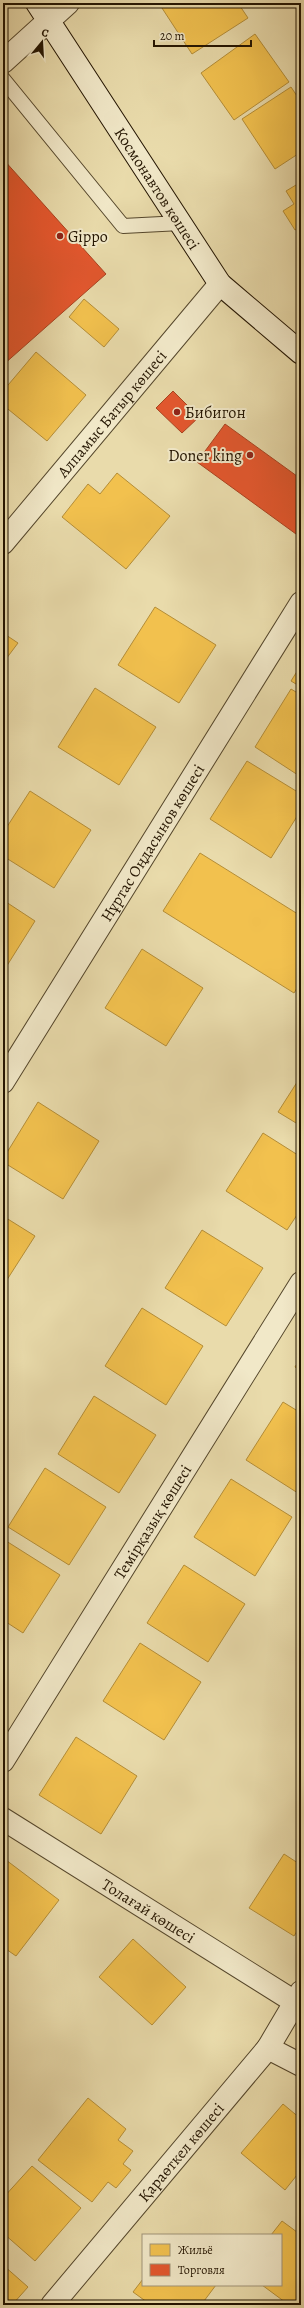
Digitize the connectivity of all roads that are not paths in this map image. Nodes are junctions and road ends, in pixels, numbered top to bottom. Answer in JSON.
{"nodes":[{"id":1,"x":68,"y":3,"type":"edge"},
{"id":2,"x":43,"y":12,"type":"edge"},
{"id":3,"x":3,"y":62,"type":"edge"},
{"id":4,"x":3,"y":79,"type":"edge"},
{"id":5,"x":181,"y":223,"type":"junction"},
{"id":6,"x":220,"y":284,"type":"junction"},
{"id":7,"x":301,"y":353,"type":"edge"},
{"id":8,"x":3,"y":543,"type":"edge"},
{"id":9,"x":301,"y":603,"type":"edge"},
{"id":10,"x":3,"y":1082,"type":"edge"},
{"id":11,"x":301,"y":1283,"type":"edge"},
{"id":12,"x":3,"y":1761,"type":"edge"},
{"id":13,"x":3,"y":1819,"type":"edge"},
{"id":14,"x":298,"y":1997,"type":"edge"},
{"id":15,"x":268,"y":2048,"type":"junction"},
{"id":16,"x":301,"y":2065,"type":"edge"},
{"id":17,"x":52,"y":2305,"type":"edge"}],
"edges":[{"from":1,"to":2,"type":"street"},
{"from":2,"to":3,"type":"street"},
{"from":2,"to":5,"type":"street","name":"Космонавтов көшесі"},
{"from":4,"to":5,"type":"lane"},
{"from":5,"to":6,"type":"street","name":"Космонавтов көшесі"},
{"from":6,"to":7,"type":"street","name":"Космонавтов көшесі"},
{"from":6,"to":8,"type":"street","name":"Алпамыс Батыр көшесі"},
{"from":9,"to":10,"type":"street","name":"Нұртас Оңдасынов көшесі"},
{"from":11,"to":12,"type":"street","name":"Темірқазық көшесі"},
{"from":13,"to":14,"type":"street","name":"Толағай көшесі"},
{"from":14,"to":15,"type":"street","name":"Қараөткел көшесі"},
{"from":15,"to":16,"type":"street"},
{"from":15,"to":17,"type":"street","name":"Қараөткел көшесі"}]}
